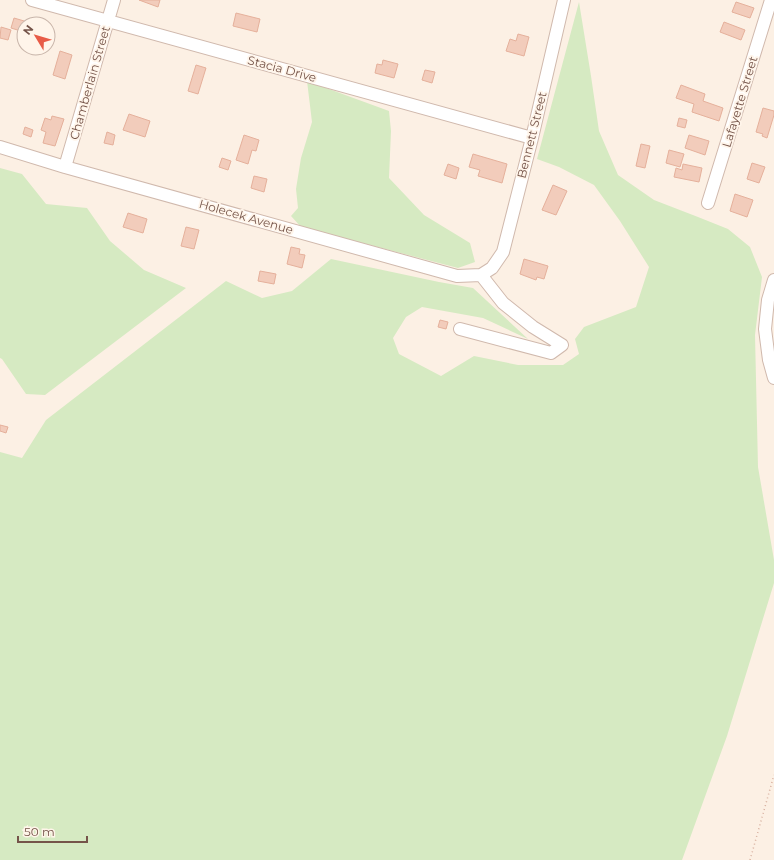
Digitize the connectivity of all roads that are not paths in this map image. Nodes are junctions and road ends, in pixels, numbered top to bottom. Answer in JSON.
{"nodes":[{"id":1,"x":32,"y":0,"type":"edge"},
{"id":2,"x":114,"y":0,"type":"edge"},
{"id":3,"x":564,"y":0,"type":"edge"},
{"id":4,"x":771,"y":0,"type":"edge"},
{"id":5,"x":108,"y":21,"type":"junction"},
{"id":6,"x":532,"y":138,"type":"junction"},
{"id":7,"x":0,"y":147,"type":"edge"},
{"id":8,"x":65,"y":167,"type":"junction"},
{"id":9,"x":708,"y":203,"type":"dead end"},
{"id":10,"x":492,"y":268,"type":"joint"},
{"id":11,"x":480,"y":275,"type":"junction"},
{"id":12,"x":774,"y":280,"type":"edge"},
{"id":13,"x":460,"y":329,"type":"dead end"},
{"id":14,"x":774,"y":378,"type":"edge"}],
"edges":[{"from":1,"to":5,"type":"street","name":"Stacia Drive"},
{"from":2,"to":5,"type":"street","name":"Chamberlain Street"},
{"from":3,"to":6,"type":"street","name":"Bennett Street"},
{"from":4,"to":9,"type":"street","name":"Lafayette Street"},
{"from":5,"to":6,"type":"street","name":"Stacia Drive"},
{"from":5,"to":8,"type":"street","name":"Chamberlain Street"},
{"from":6,"to":10,"type":"street","name":"Bennett Street"},
{"from":7,"to":8,"type":"street","name":"Holecek Avenue"},
{"from":8,"to":11,"type":"street","name":"Holecek Avenue"},
{"from":10,"to":11,"type":"street","name":"Holecek Avenue"},
{"from":11,"to":13,"type":"street"},
{"from":12,"to":14,"type":"street"}]}
